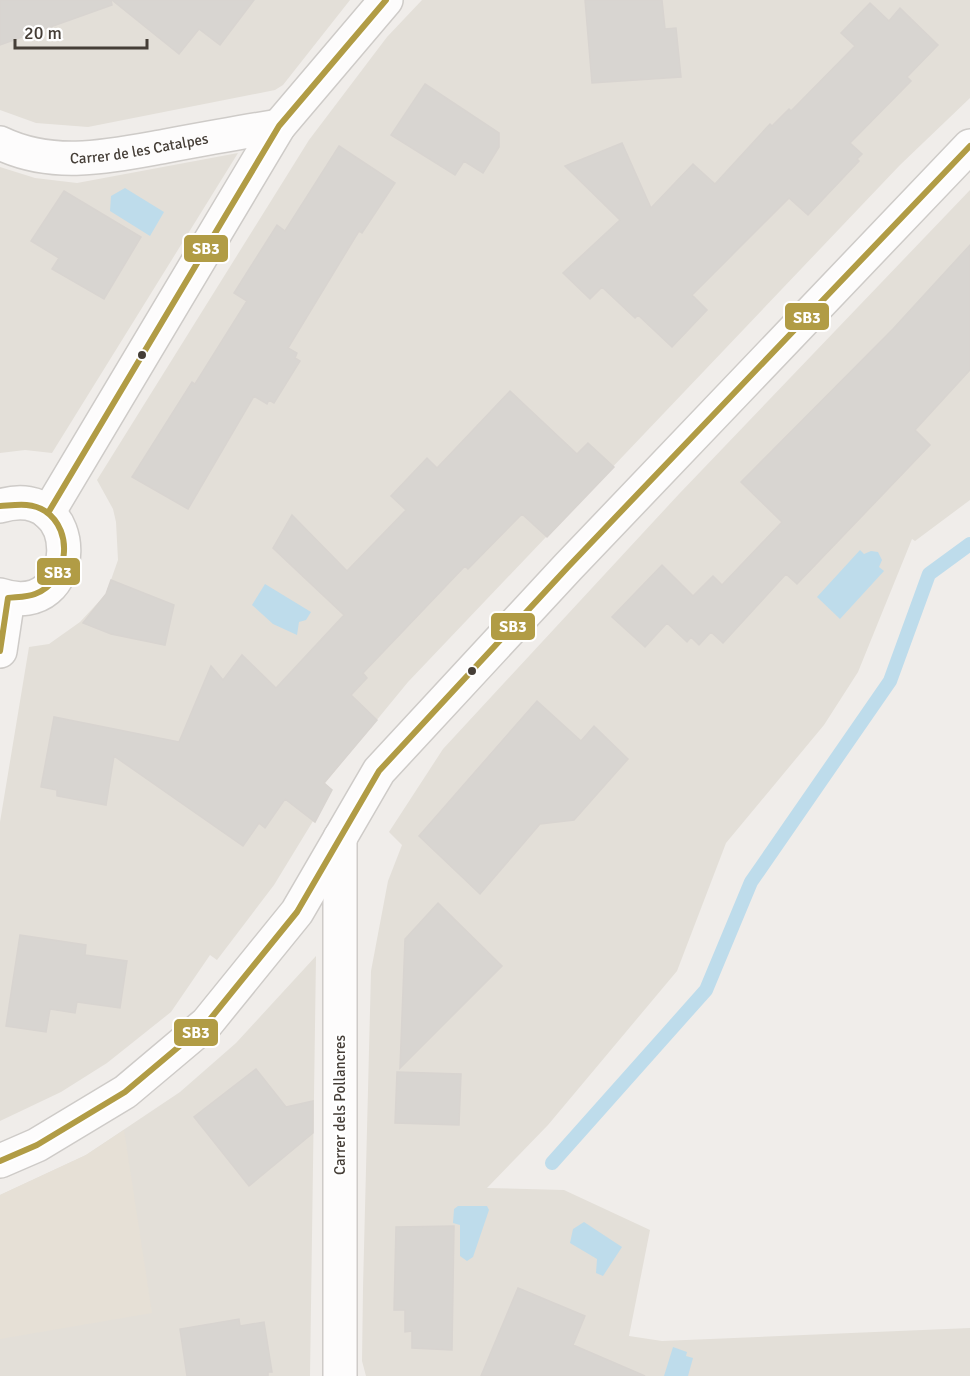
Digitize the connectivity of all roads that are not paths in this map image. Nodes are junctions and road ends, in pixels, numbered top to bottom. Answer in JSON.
{"nodes":[{"id":1,"x":386,"y":0,"type":"edge"},
{"id":2,"x":279,"y":126,"type":"junction"},
{"id":3,"x":0,"y":143,"type":"edge"},
{"id":4,"x":970,"y":146,"type":"edge"},
{"id":5,"x":0,"y":507,"type":"edge"},
{"id":6,"x":48,"y":513,"type":"junction"},
{"id":7,"x":4,"y":596,"type":"edge"},
{"id":8,"x":0,"y":651,"type":"edge"},
{"id":9,"x":340,"y":834,"type":"junction"},
{"id":10,"x":0,"y":1161,"type":"edge"},
{"id":11,"x":340,"y":1376,"type":"edge"}],
"edges":[{"from":1,"to":2,"type":"street"},
{"from":2,"to":3,"type":"street","name":"Carrer de les Catalpes"},
{"from":2,"to":6,"type":"street"},
{"from":4,"to":9,"type":"street"},
{"from":5,"to":6,"type":"street"},
{"from":6,"to":7,"type":"street"},
{"from":7,"to":8,"type":"street"},
{"from":9,"to":10,"type":"street"},
{"from":9,"to":11,"type":"street","name":"Carrer dels Pollancres"}]}
